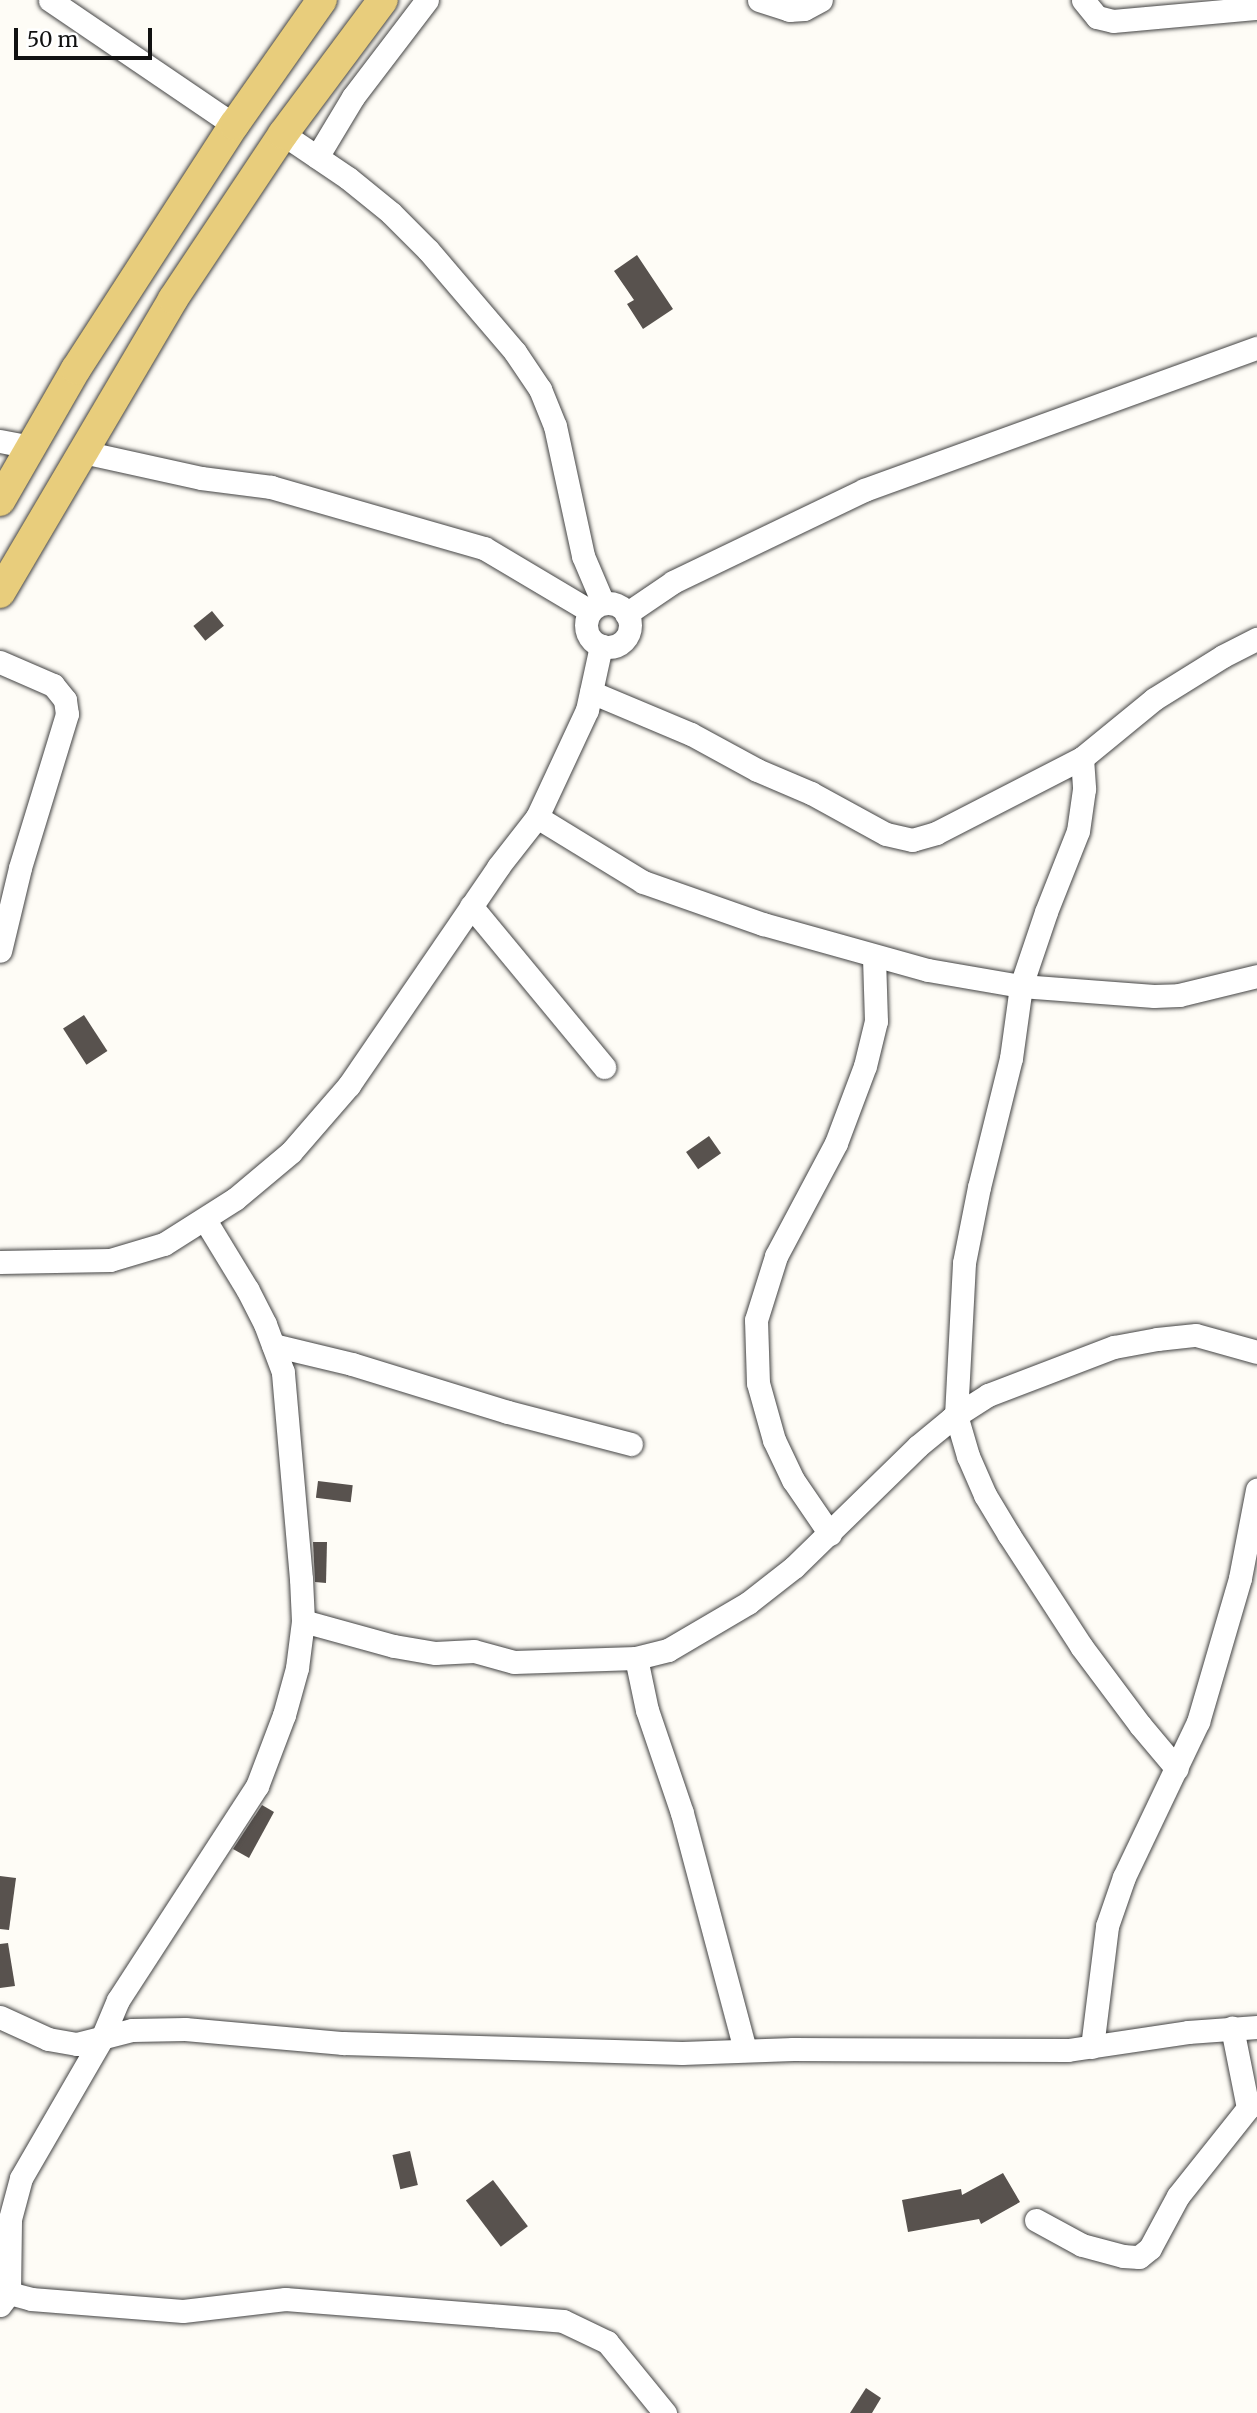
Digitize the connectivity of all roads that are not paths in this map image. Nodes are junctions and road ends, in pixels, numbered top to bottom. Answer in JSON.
{"nodes":[{"id":1,"x":50,"y":0,"type":"edge"},
{"id":2,"x":321,"y":0,"type":"edge"},
{"id":3,"x":383,"y":0,"type":"edge"},
{"id":4,"x":427,"y":0,"type":"edge"},
{"id":5,"x":759,"y":0,"type":"edge"},
{"id":6,"x":821,"y":0,"type":"edge"},
{"id":7,"x":1083,"y":0,"type":"edge"},
{"id":8,"x":1257,"y":8,"type":"edge"},
{"id":9,"x":234,"y":125,"type":"junction"},
{"id":10,"x":283,"y":134,"type":"junction"},
{"id":11,"x":317,"y":157,"type":"junction"},
{"id":12,"x":1257,"y":348,"type":"edge"},
{"id":13,"x":0,"y":441,"type":"edge"},
{"id":14,"x":32,"y":447,"type":"junction"},
{"id":15,"x":83,"y":452,"type":"junction"},
{"id":16,"x":0,"y":501,"type":"edge"},
{"id":17,"x":0,"y":593,"type":"edge"},
{"id":18,"x":597,"y":607,"type":"junction"},
{"id":19,"x":626,"y":614,"type":"junction"},
{"id":20,"x":1257,"y":639,"type":"edge"},
{"id":21,"x":601,"y":646,"type":"junction"},
{"id":22,"x":0,"y":662,"type":"edge"},
{"id":23,"x":591,"y":692,"type":"junction"},
{"id":24,"x":1082,"y":758,"type":"junction"},
{"id":25,"x":537,"y":817,"type":"junction"},
{"id":26,"x":471,"y":906,"type":"junction"},
{"id":27,"x":0,"y":951,"type":"edge"},
{"id":28,"x":874,"y":957,"type":"junction"},
{"id":29,"x":1257,"y":976,"type":"edge"},
{"id":30,"x":1021,"y":986,"type":"junction"},
{"id":31,"x":604,"y":1067,"type":"dead end"},
{"id":32,"x":205,"y":1220,"type":"junction"},
{"id":33,"x":0,"y":1262,"type":"edge"},
{"id":34,"x":272,"y":1345,"type":"junction"},
{"id":35,"x":1257,"y":1352,"type":"edge"},
{"id":36,"x":956,"y":1415,"type":"junction"},
{"id":37,"x":631,"y":1444,"type":"dead end"},
{"id":38,"x":1257,"y":1490,"type":"edge"},
{"id":39,"x":830,"y":1534,"type":"junction"},
{"id":40,"x":303,"y":1621,"type":"junction"},
{"id":41,"x":636,"y":1658,"type":"junction"},
{"id":42,"x":1177,"y":1769,"type":"junction"},
{"id":43,"x":0,"y":2017,"type":"edge"},
{"id":44,"x":1257,"y":2027,"type":"edge"},
{"id":45,"x":1232,"y":2028,"type":"junction"},
{"id":46,"x":102,"y":2038,"type":"junction"},
{"id":47,"x":1091,"y":2046,"type":"junction"},
{"id":48,"x":745,"y":2050,"type":"junction"},
{"id":49,"x":1035,"y":2220,"type":"dead end"},
{"id":50,"x":5,"y":2299,"type":"edge"},
{"id":51,"x":665,"y":2413,"type":"edge"}],
"edges":[{"from":1,"to":9,"type":"street"},
{"from":2,"to":9,"type":"main road"},
{"from":3,"to":10,"type":"main road"},
{"from":4,"to":11,"type":"street"},
{"from":5,"to":6,"type":"street"},
{"from":7,"to":8,"type":"street"},
{"from":9,"to":14,"type":"main road"},
{"from":10,"to":11,"type":"street"},
{"from":10,"to":15,"type":"main road"},
{"from":11,"to":18,"type":"street"},
{"from":12,"to":19,"type":"street"},
{"from":13,"to":14,"type":"street"},
{"from":14,"to":16,"type":"main road"},
{"from":15,"to":17,"type":"main road"},
{"from":15,"to":18,"type":"street"},
{"from":18,"to":19,"type":"street"},
{"from":18,"to":21,"type":"street"},
{"from":19,"to":21,"type":"street"},
{"from":20,"to":24,"type":"street"},
{"from":21,"to":23,"type":"street"},
{"from":22,"to":27,"type":"street"},
{"from":23,"to":24,"type":"street"},
{"from":23,"to":25,"type":"street"},
{"from":24,"to":30,"type":"street"},
{"from":25,"to":26,"type":"street"},
{"from":25,"to":28,"type":"street"},
{"from":26,"to":31,"type":"street"},
{"from":26,"to":32,"type":"street"},
{"from":28,"to":30,"type":"street"},
{"from":28,"to":39,"type":"street"},
{"from":29,"to":30,"type":"street"},
{"from":30,"to":36,"type":"street"},
{"from":32,"to":33,"type":"street"},
{"from":32,"to":34,"type":"street"},
{"from":34,"to":37,"type":"street"},
{"from":34,"to":40,"type":"street"},
{"from":35,"to":36,"type":"street"},
{"from":36,"to":39,"type":"street"},
{"from":36,"to":42,"type":"street"},
{"from":38,"to":42,"type":"street"},
{"from":39,"to":41,"type":"street"},
{"from":40,"to":41,"type":"street"},
{"from":40,"to":46,"type":"street"},
{"from":41,"to":48,"type":"street"},
{"from":42,"to":47,"type":"street"},
{"from":43,"to":46,"type":"street"},
{"from":44,"to":45,"type":"street"},
{"from":45,"to":47,"type":"street"},
{"from":45,"to":49,"type":"street"},
{"from":46,"to":48,"type":"street"},
{"from":46,"to":50,"type":"street"},
{"from":47,"to":48,"type":"street"},
{"from":50,"to":51,"type":"street"}]}
